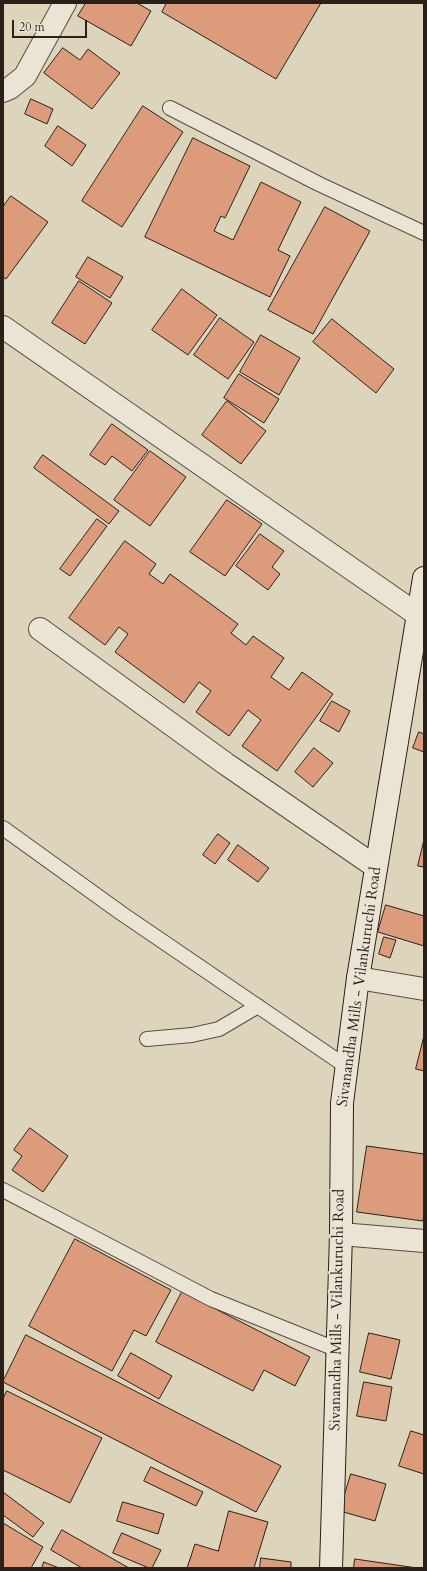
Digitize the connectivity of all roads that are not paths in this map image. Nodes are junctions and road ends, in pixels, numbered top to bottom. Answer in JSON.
{"nodes":[{"id":1,"x":65,"y":3,"type":"edge"},
{"id":2,"x":3,"y":91,"type":"edge"},
{"id":3,"x":170,"y":108,"type":"dead end"},
{"id":4,"x":424,"y":233,"type":"edge"},
{"id":5,"x":3,"y":327,"type":"edge"},
{"id":6,"x":424,"y":578,"type":"edge"},
{"id":7,"x":418,"y":615,"type":"junction"},
{"id":8,"x":40,"y":629,"type":"dead end"},
{"id":9,"x":3,"y":828,"type":"edge"},
{"id":10,"x":376,"y":867,"type":"junction"},
{"id":11,"x":358,"y":978,"type":"junction"},
{"id":12,"x":424,"y":989,"type":"edge"},
{"id":13,"x":258,"y":1006,"type":"junction"},
{"id":14,"x":147,"y":1039,"type":"dead end"},
{"id":15,"x":347,"y":1067,"type":"junction"},
{"id":16,"x":3,"y":1190,"type":"edge"},
{"id":17,"x":341,"y":1234,"type":"junction"},
{"id":18,"x":424,"y":1241,"type":"edge"},
{"id":19,"x":338,"y":1350,"type":"junction"},
{"id":20,"x":331,"y":1568,"type":"edge"}],
"edges":[{"from":1,"to":2,"type":"street"},
{"from":3,"to":4,"type":"lane"},
{"from":5,"to":7,"type":"street"},
{"from":6,"to":7,"type":"street","name":"Sivanandha Mills - Vilankuruchi Road"},
{"from":7,"to":10,"type":"street","name":"Sivanandha Mills - Vilankuruchi Road"},
{"from":8,"to":10,"type":"street"},
{"from":9,"to":13,"type":"lane"},
{"from":10,"to":11,"type":"street","name":"Sivanandha Mills - Vilankuruchi Road"},
{"from":11,"to":12,"type":"street"},
{"from":11,"to":15,"type":"street","name":"Sivanandha Mills - Vilankuruchi Road"},
{"from":13,"to":14,"type":"lane"},
{"from":13,"to":15,"type":"lane"},
{"from":15,"to":17,"type":"street","name":"Sivanandha Mills - Vilankuruchi Road"},
{"from":16,"to":19,"type":"lane"},
{"from":17,"to":18,"type":"street"},
{"from":17,"to":19,"type":"street","name":"Sivanandha Mills - Vilankuruchi Road"},
{"from":19,"to":20,"type":"street","name":"Sivanandha Mills - Vilankuruchi Road"}]}
